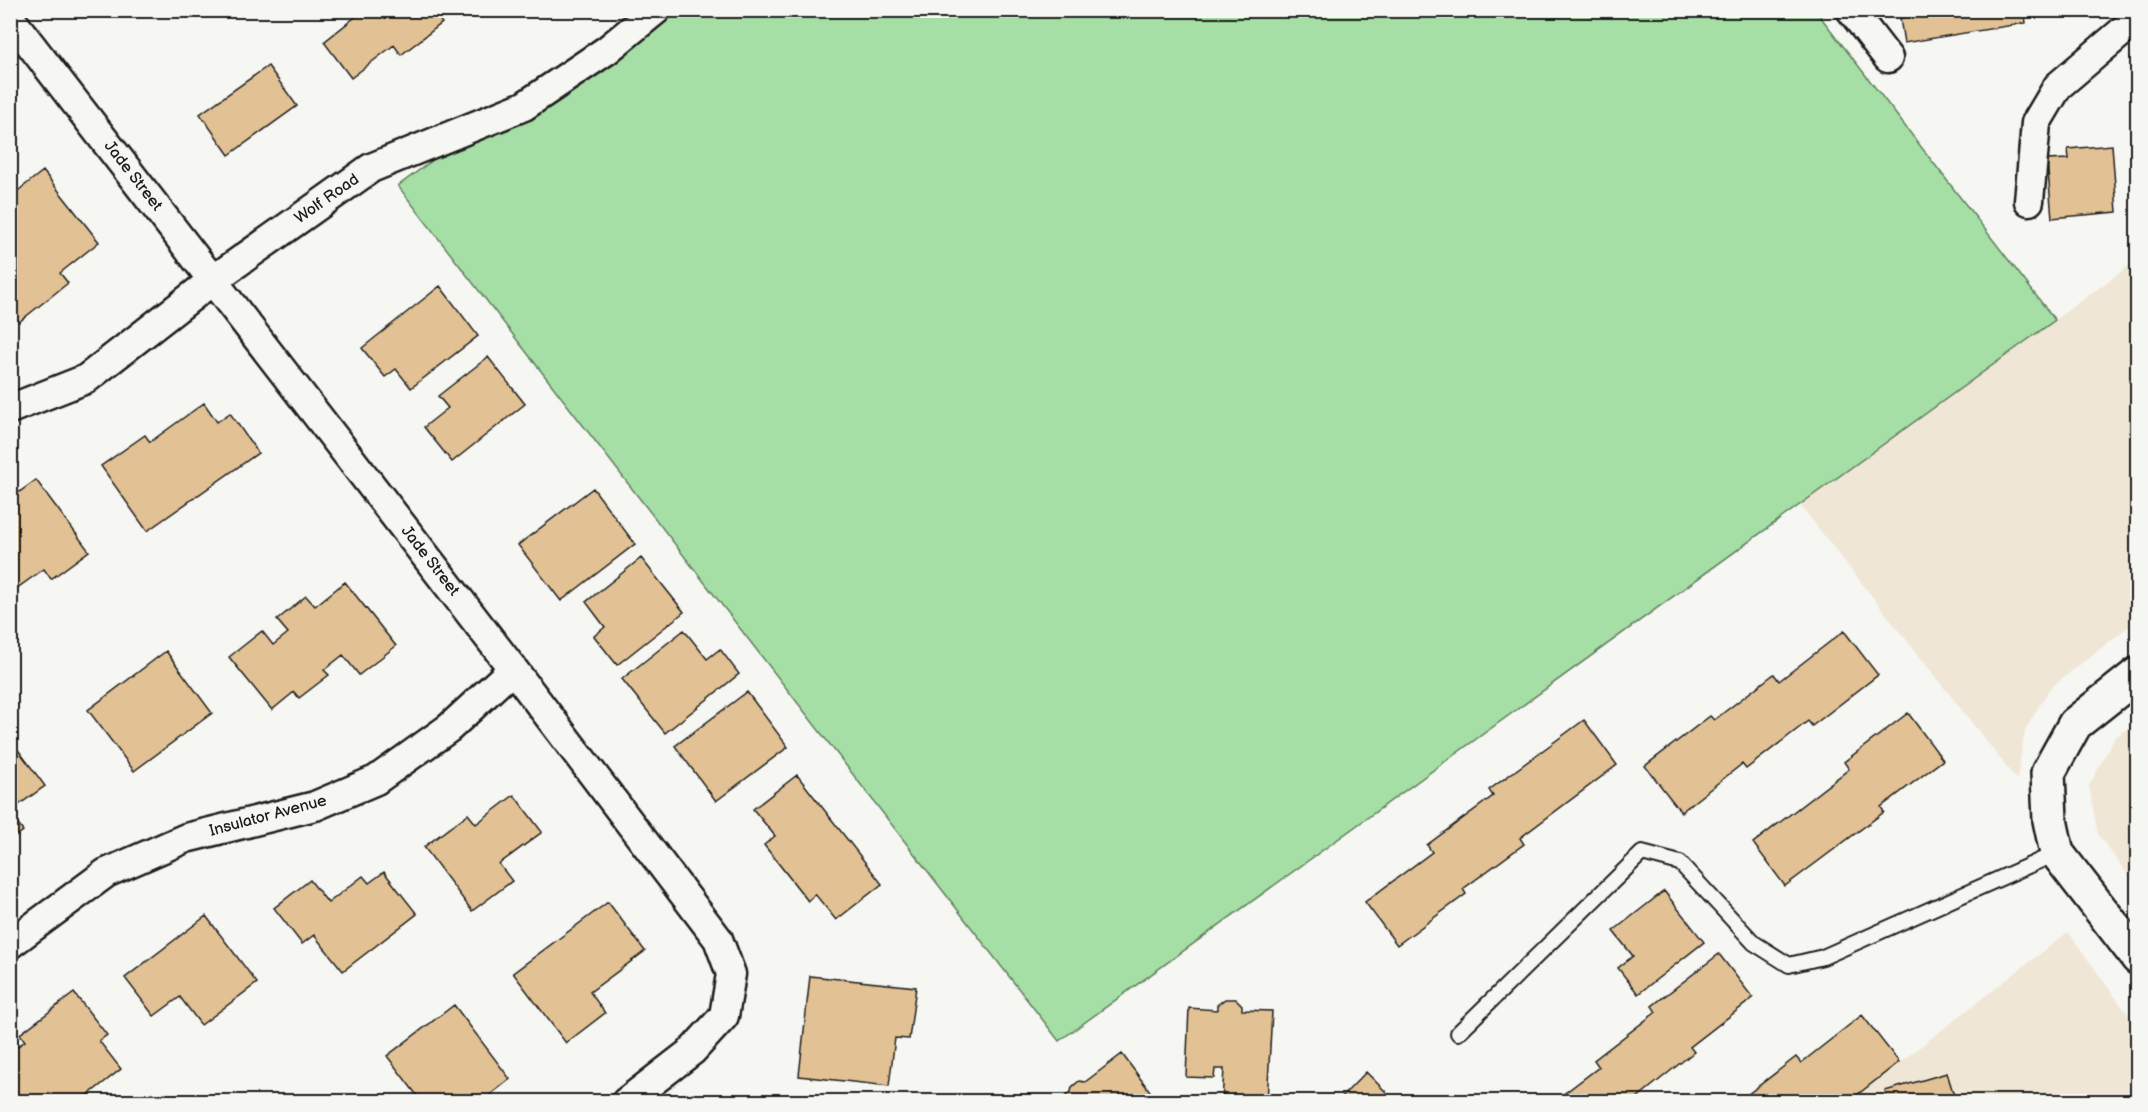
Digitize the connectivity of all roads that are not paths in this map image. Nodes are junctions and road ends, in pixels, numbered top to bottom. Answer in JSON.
{"nodes":[{"id":1,"x":656,"y":10,"type":"edge"},
{"id":2,"x":1851,"y":10,"type":"edge"},
{"id":3,"x":10,"y":18,"type":"edge"},
{"id":4,"x":2138,"y":18,"type":"edge"},
{"id":5,"x":1888,"y":58,"type":"dead end"},
{"id":6,"x":2029,"y":201,"type":"dead end"},
{"id":7,"x":213,"y":280,"type":"junction"},
{"id":8,"x":10,"y":409,"type":"edge"},
{"id":9,"x":513,"y":669,"type":"junction"},
{"id":10,"x":2138,"y":674,"type":"edge"},
{"id":11,"x":2057,"y":853,"type":"junction"},
{"id":12,"x":10,"y":944,"type":"edge"},
{"id":13,"x":2138,"y":958,"type":"edge"},
{"id":14,"x":1458,"y":1033,"type":"dead end"},
{"id":15,"x":627,"y":1101,"type":"edge"}],
"edges":[{"from":1,"to":7,"type":"street","name":"Wolf Road"},
{"from":2,"to":5,"type":"street"},
{"from":3,"to":7,"type":"street","name":"Jade Street"},
{"from":4,"to":6,"type":"street"},
{"from":7,"to":8,"type":"street","name":"Wolf Road"},
{"from":7,"to":9,"type":"street","name":"Jade Street"},
{"from":9,"to":12,"type":"street","name":"Insulator Avenue"},
{"from":9,"to":15,"type":"street","name":"Jade Street"},
{"from":10,"to":11,"type":"street"},
{"from":11,"to":13,"type":"street"},
{"from":11,"to":14,"type":"lane"}]}
